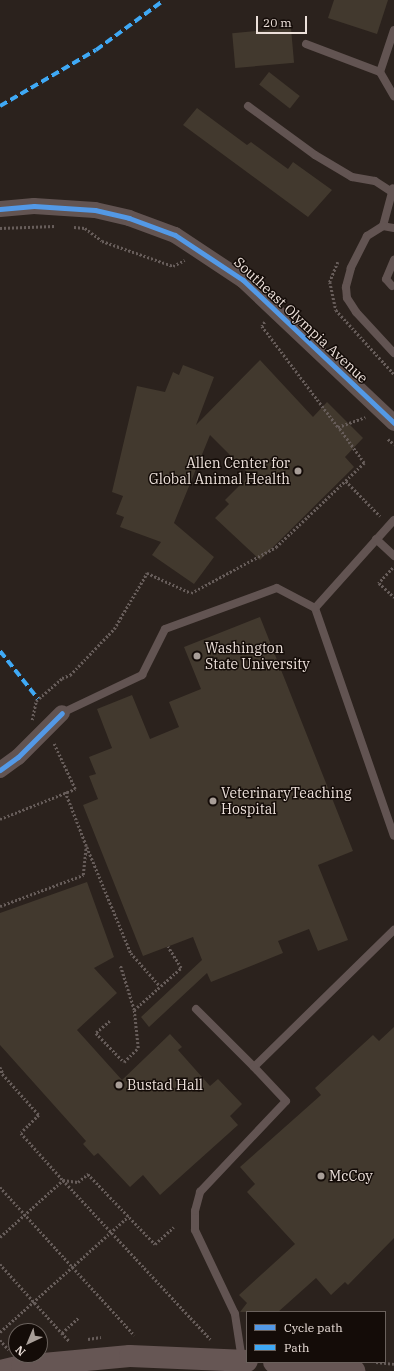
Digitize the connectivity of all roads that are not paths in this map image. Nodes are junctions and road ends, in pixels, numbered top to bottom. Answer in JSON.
{"nodes":[{"id":1,"x":394,"y":30,"type":"edge"},
{"id":2,"x":306,"y":44,"type":"dead end"},
{"id":3,"x":380,"y":72,"type":"junction"},
{"id":4,"x":394,"y":96,"type":"edge"},
{"id":5,"x":248,"y":106,"type":"dead end"},
{"id":6,"x":393,"y":189,"type":"edge"},
{"id":7,"x":0,"y":210,"type":"edge"},
{"id":8,"x":383,"y":226,"type":"junction"},
{"id":9,"x":394,"y":228,"type":"edge"},
{"id":10,"x":394,"y":260,"type":"edge"},
{"id":11,"x":392,"y":286,"type":"dead end"},
{"id":12,"x":394,"y":353,"type":"edge"},
{"id":13,"x":389,"y":429,"type":"edge"},
{"id":14,"x":394,"y":520,"type":"edge"},
{"id":15,"x":376,"y":539,"type":"junction"},
{"id":16,"x":394,"y":556,"type":"edge"},
{"id":17,"x":315,"y":608,"type":"junction"},
{"id":18,"x":62,"y":713,"type":"joint"},
{"id":19,"x":0,"y":770,"type":"edge"},
{"id":20,"x":394,"y":836,"type":"edge"},
{"id":21,"x":394,"y":930,"type":"edge"},
{"id":22,"x":196,"y":1009,"type":"dead end"},
{"id":23,"x":254,"y":1067,"type":"junction"},
{"id":24,"x":283,"y":1363,"type":"edge"},
{"id":25,"x":244,"y":1364,"type":"edge"},
{"id":26,"x":0,"y":1371,"type":"edge"},
{"id":27,"x":354,"y":1371,"type":"edge"}],
"edges":[{"from":1,"to":3,"type":"lane"},
{"from":2,"to":3,"type":"lane"},
{"from":3,"to":4,"type":"lane"},
{"from":5,"to":6,"type":"lane"},
{"from":6,"to":8,"type":"lane"},
{"from":7,"to":13,"type":"street","name":"Southeast Olympia Avenue"},
{"from":8,"to":9,"type":"lane"},
{"from":8,"to":12,"type":"lane"},
{"from":10,"to":11,"type":"lane"},
{"from":14,"to":15,"type":"lane"},
{"from":15,"to":16,"type":"lane"},
{"from":15,"to":17,"type":"lane"},
{"from":17,"to":18,"type":"lane"},
{"from":17,"to":20,"type":"lane"},
{"from":18,"to":19,"type":"street"},
{"from":21,"to":23,"type":"lane"},
{"from":22,"to":23,"type":"lane"},
{"from":23,"to":25,"type":"lane"},
{"from":24,"to":27,"type":"main road"},
{"from":25,"to":26,"type":"main road"}]}
